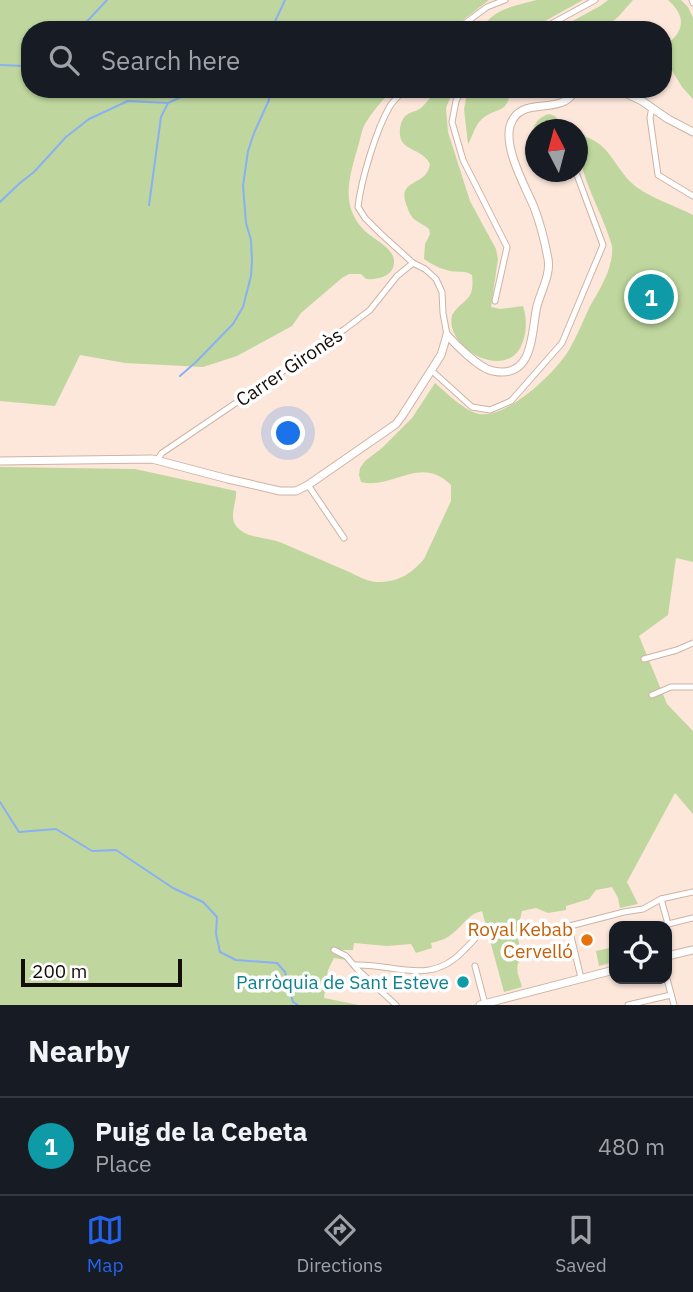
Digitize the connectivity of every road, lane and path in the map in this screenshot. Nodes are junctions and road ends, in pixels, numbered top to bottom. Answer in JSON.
{"nodes":[{"id":1,"x":505,"y":0,"type":"edge"},
{"id":2,"x":595,"y":0,"type":"edge"},
{"id":3,"x":468,"y":21,"type":"edge"},
{"id":4,"x":556,"y":21,"type":"edge"},
{"id":5,"x":397,"y":98,"type":"edge"},
{"id":6,"x":458,"y":98,"type":"edge"},
{"id":7,"x":568,"y":98,"type":"edge"},
{"id":8,"x":634,"y":98,"type":"edge"},
{"id":9,"x":652,"y":107,"type":"junction"},
{"id":10,"x":693,"y":132,"type":"edge"},
{"id":11,"x":579,"y":182,"type":"edge"},
{"id":12,"x":693,"y":196,"type":"edge"},
{"id":13,"x":413,"y":263,"type":"junction"},
{"id":14,"x":495,"y":301,"type":"dead end"},
{"id":15,"x":447,"y":335,"type":"junction"},
{"id":16,"x":460,"y":349,"type":"junction"},
{"id":17,"x":441,"y":355,"type":"junction"},
{"id":18,"x":431,"y":370,"type":"junction"},
{"id":19,"x":157,"y":460,"type":"junction"},
{"id":20,"x":0,"y":461,"type":"edge"},
{"id":21,"x":308,"y":485,"type":"junction"},
{"id":22,"x":344,"y":538,"type":"dead end"},
{"id":23,"x":693,"y":643,"type":"edge"},
{"id":24,"x":644,"y":659,"type":"dead end"},
{"id":25,"x":693,"y":687,"type":"edge"},
{"id":26,"x":652,"y":695,"type":"dead end"},
{"id":27,"x":693,"y":892,"type":"edge"},
{"id":28,"x":661,"y":899,"type":"junction"},
{"id":29,"x":643,"y":909,"type":"junction"},
{"id":30,"x":693,"y":918,"type":"edge"},
{"id":31,"x":645,"y":919,"type":"dead end"},
{"id":32,"x":667,"y":921,"type":"edge"},
{"id":33,"x":672,"y":923,"type":"edge"},
{"id":34,"x":486,"y":926,"type":"dead end"},
{"id":35,"x":334,"y":950,"type":"dead end"},
{"id":36,"x":693,"y":950,"type":"edge"},
{"id":37,"x":672,"y":955,"type":"edge"},
{"id":38,"x":354,"y":965,"type":"junction"},
{"id":39,"x":475,"y":966,"type":"dead end"},
{"id":40,"x":609,"y":971,"type":"edge"},
{"id":41,"x":581,"y":978,"type":"junction"},
{"id":42,"x":668,"y":984,"type":"edge"},
{"id":43,"x":671,"y":995,"type":"junction"},
{"id":44,"x":508,"y":1002,"type":"edge"},
{"id":45,"x":482,"y":1004,"type":"edge"},
{"id":46,"x":396,"y":1005,"type":"edge"},
{"id":47,"x":628,"y":1005,"type":"edge"},
{"id":48,"x":674,"y":1005,"type":"edge"}],
"edges":[{"from":1,"to":3,"type":"street"},
{"from":2,"to":4,"type":"street"},
{"from":5,"to":13,"type":"street"},
{"from":6,"to":14,"type":"street"},
{"from":7,"to":16,"type":"street"},
{"from":8,"to":9,"type":"street"},
{"from":9,"to":10,"type":"street"},
{"from":9,"to":12,"type":"street"},
{"from":11,"to":18,"type":"street"},
{"from":13,"to":15,"type":"street"},
{"from":13,"to":19,"type":"street","name":"Carrer Gironès"},
{"from":15,"to":16,"type":"street"},
{"from":15,"to":17,"type":"street"},
{"from":16,"to":17,"type":"street"},
{"from":17,"to":18,"type":"street"},
{"from":18,"to":21,"type":"street"},
{"from":19,"to":20,"type":"street"},
{"from":19,"to":21,"type":"street"},
{"from":21,"to":22,"type":"street"},
{"from":23,"to":24,"type":"street"},
{"from":25,"to":26,"type":"street"},
{"from":27,"to":28,"type":"street"},
{"from":28,"to":29,"type":"street"},
{"from":28,"to":32,"type":"street"},
{"from":29,"to":31,"type":"street"},
{"from":29,"to":41,"type":"street"},
{"from":30,"to":33,"type":"street"},
{"from":34,"to":38,"type":"street"},
{"from":35,"to":38,"type":"street"},
{"from":36,"to":37,"type":"street"},
{"from":38,"to":46,"type":"street"},
{"from":39,"to":45,"type":"street"},
{"from":40,"to":41,"type":"street"},
{"from":41,"to":44,"type":"street"},
{"from":42,"to":43,"type":"street"},
{"from":43,"to":47,"type":"street"},
{"from":43,"to":48,"type":"street"},
{"from":44,"to":45,"type":"street"}]}
